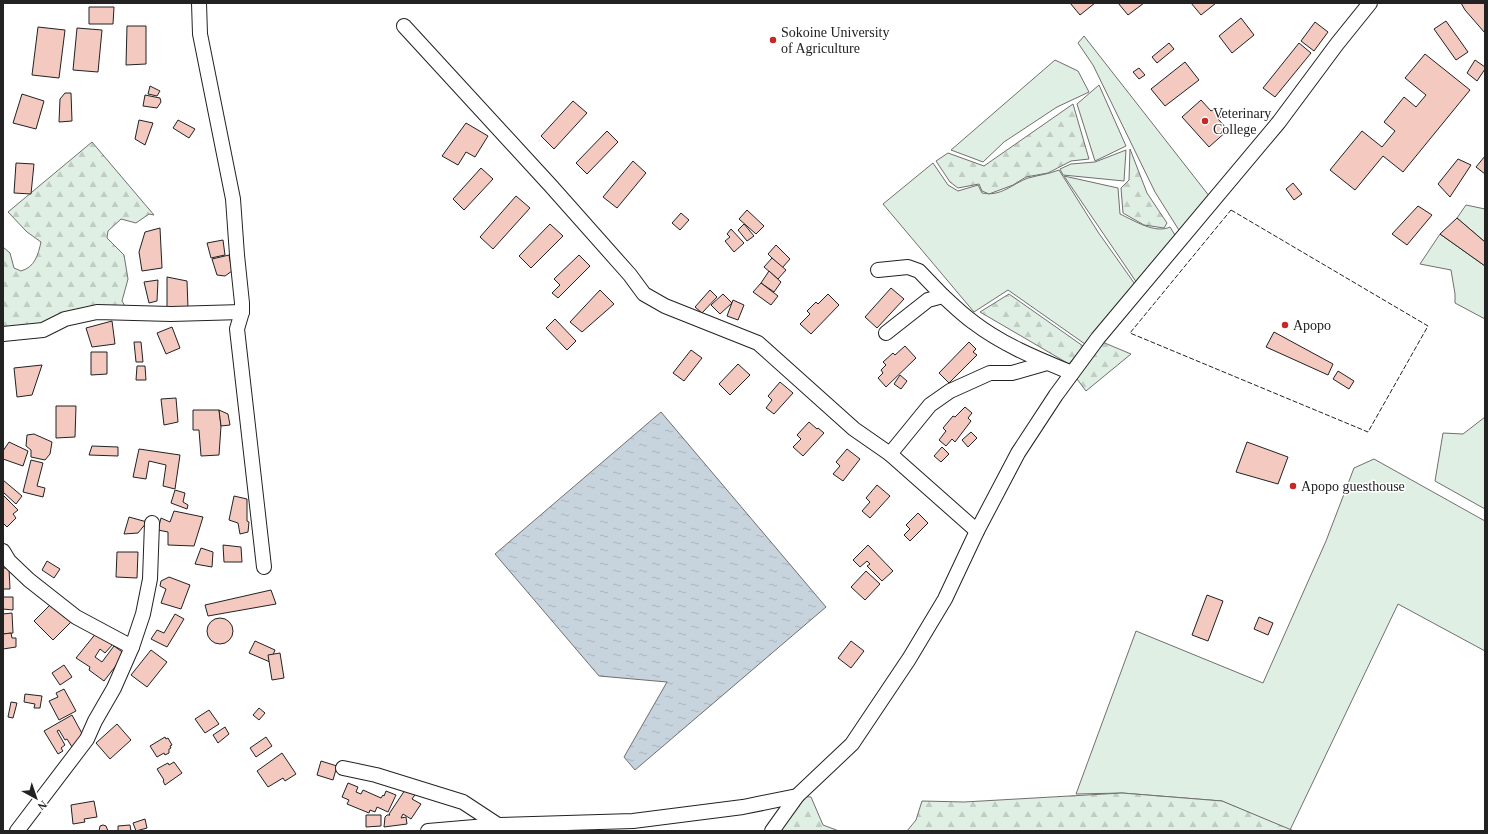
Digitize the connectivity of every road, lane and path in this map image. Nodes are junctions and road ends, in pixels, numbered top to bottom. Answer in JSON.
{"nodes":[{"id":1,"x":199,"y":3,"type":"edge"},
{"id":2,"x":1370,"y":3,"type":"edge"},
{"id":3,"x":404,"y":26,"type":"dead end"},
{"id":4,"x":878,"y":270,"type":"dead end"},
{"id":5,"x":943,"y":296,"type":"junction"},
{"id":6,"x":242,"y":312,"type":"junction"},
{"id":7,"x":886,"y":333,"type":"dead end"},
{"id":8,"x":3,"y":334,"type":"edge"},
{"id":9,"x":1048,"y":363,"type":"junction"},
{"id":10,"x":1072,"y":373,"type":"junction"},
{"id":11,"x":890,"y":454,"type":"junction"},
{"id":12,"x":152,"y":524,"type":"dead end"},
{"id":13,"x":977,"y":531,"type":"junction"},
{"id":14,"x":3,"y":551,"type":"edge"},
{"id":15,"x":264,"y":567,"type":"dead end"},
{"id":16,"x":132,"y":647,"type":"junction"},
{"id":17,"x":343,"y":768,"type":"dead end"},
{"id":18,"x":797,"y":796,"type":"junction"},
{"id":19,"x":498,"y":825,"type":"junction"},
{"id":20,"x":17,"y":831,"type":"edge"},
{"id":21,"x":428,"y":831,"type":"edge"},
{"id":22,"x":772,"y":831,"type":"edge"}],
"edges":[{"from":1,"to":6,"type":"street"},
{"from":2,"to":10,"type":"street"},
{"from":3,"to":11,"type":"street"},
{"from":4,"to":5,"type":"street"},
{"from":5,"to":7,"type":"street"},
{"from":5,"to":9,"type":"street"},
{"from":6,"to":8,"type":"street"},
{"from":6,"to":15,"type":"street"},
{"from":9,"to":10,"type":"street"},
{"from":9,"to":11,"type":"street"},
{"from":10,"to":13,"type":"street"},
{"from":11,"to":13,"type":"street"},
{"from":12,"to":16,"type":"street"},
{"from":13,"to":18,"type":"street"},
{"from":14,"to":16,"type":"street"},
{"from":16,"to":20,"type":"street"},
{"from":17,"to":19,"type":"street"},
{"from":18,"to":19,"type":"street"},
{"from":18,"to":22,"type":"street"},
{"from":19,"to":21,"type":"street"}]}
